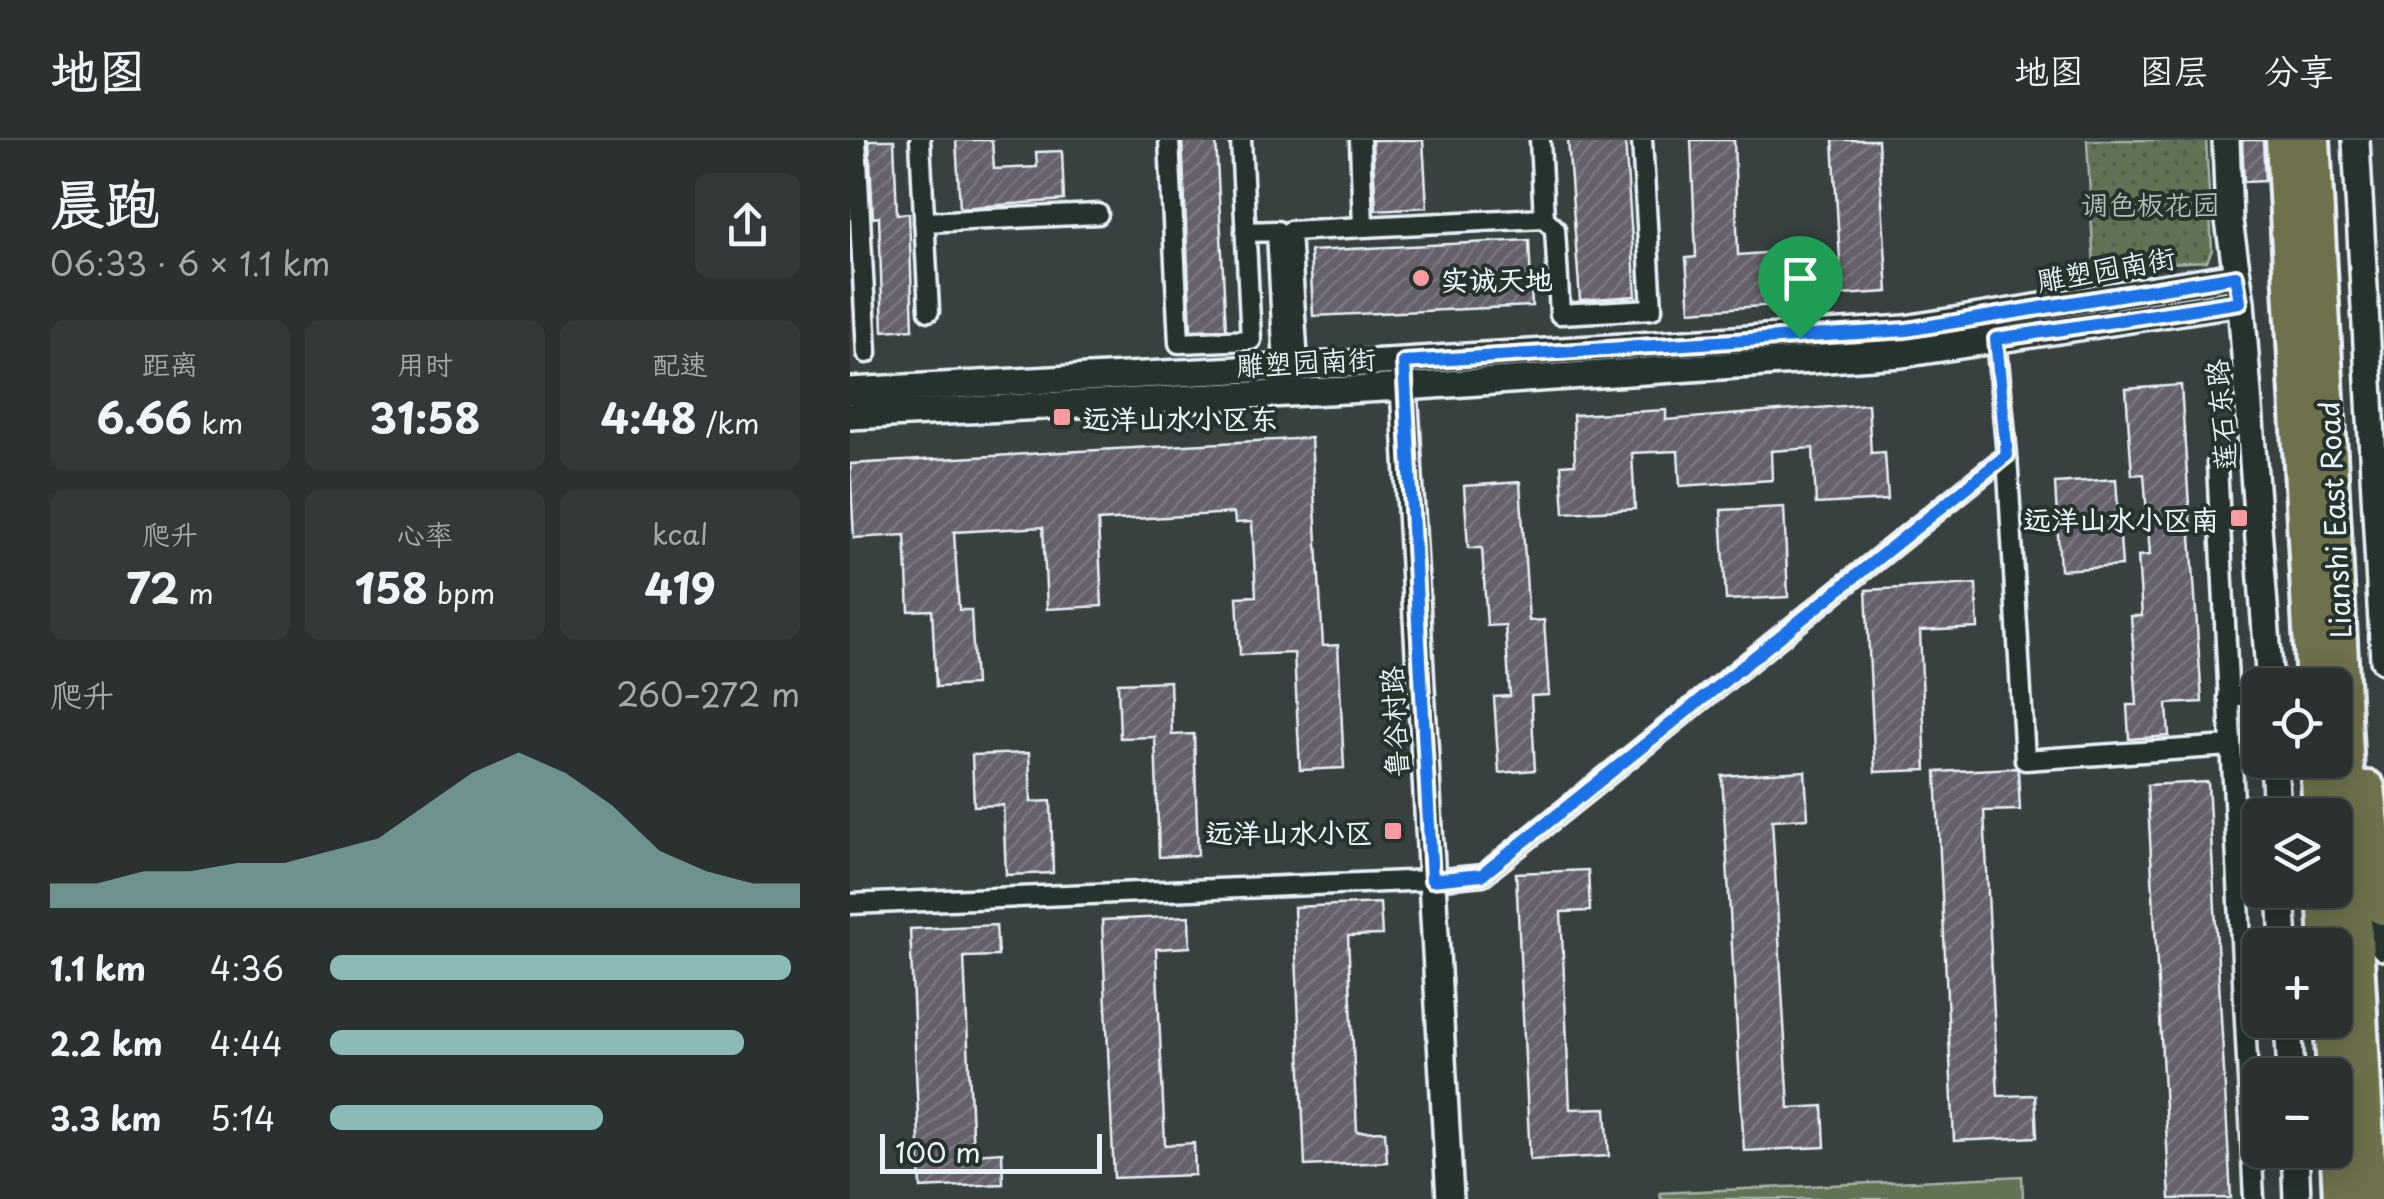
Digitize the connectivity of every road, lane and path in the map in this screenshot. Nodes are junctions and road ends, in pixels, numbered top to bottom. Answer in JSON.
{"nodes":[{"id":1,"x":856,"y":140,"type":"edge"},
{"id":2,"x":920,"y":140,"type":"edge"},
{"id":3,"x":1168,"y":140,"type":"edge"},
{"id":4,"x":1241,"y":140,"type":"edge"},
{"id":5,"x":1360,"y":140,"type":"edge"},
{"id":6,"x":1540,"y":140,"type":"edge"},
{"id":7,"x":1642,"y":140,"type":"edge"},
{"id":8,"x":2226,"y":140,"type":"edge"},
{"id":9,"x":2283,"y":140,"type":"edge"},
{"id":10,"x":2314,"y":140,"type":"edge"},
{"id":11,"x":2356,"y":140,"type":"edge"},
{"id":12,"x":855,"y":208,"type":"edge"},
{"id":13,"x":1098,"y":214,"type":"dead end"},
{"id":14,"x":1544,"y":218,"type":"junction"},
{"id":15,"x":924,"y":222,"type":"junction"},
{"id":16,"x":1364,"y":228,"type":"junction"},
{"id":17,"x":1284,"y":231,"type":"junction"},
{"id":18,"x":1246,"y":232,"type":"junction"},
{"id":19,"x":2236,"y":276,"type":"junction"},
{"id":20,"x":2240,"y":302,"type":"junction"},
{"id":21,"x":929,"y":311,"type":"dead end"},
{"id":22,"x":1996,"y":339,"type":"junction"},
{"id":23,"x":866,"y":354,"type":"dead end"},
{"id":24,"x":1291,"y":365,"type":"junction"},
{"id":25,"x":1403,"y":374,"type":"junction"},
{"id":26,"x":850,"y":391,"type":"edge"},
{"id":27,"x":850,"y":416,"type":"edge"},
{"id":28,"x":2007,"y":455,"type":"junction"},
{"id":29,"x":2217,"y":464,"type":"dead end"},
{"id":30,"x":2332,"y":484,"type":"junction"},
{"id":31,"x":2384,"y":660,"type":"edge"},
{"id":32,"x":2269,"y":668,"type":"edge"},
{"id":33,"x":2312,"y":668,"type":"edge"},
{"id":34,"x":2242,"y":695,"type":"edge"},
{"id":35,"x":2228,"y":696,"type":"junction"},
{"id":36,"x":2230,"y":746,"type":"junction"},
{"id":37,"x":2384,"y":863,"type":"edge"},
{"id":38,"x":1432,"y":880,"type":"junction"},
{"id":39,"x":850,"y":904,"type":"edge"},
{"id":40,"x":2382,"y":908,"type":"edge"},
{"id":41,"x":2384,"y":946,"type":"edge"},
{"id":42,"x":2296,"y":1168,"type":"edge"},
{"id":43,"x":2338,"y":1168,"type":"edge"},
{"id":44,"x":1450,"y":1199,"type":"edge"},
{"id":45,"x":2254,"y":1199,"type":"edge"},
{"id":46,"x":2297,"y":1199,"type":"edge"},
{"id":47,"x":2340,"y":1199,"type":"edge"},
{"id":48,"x":2370,"y":1199,"type":"edge"}],
"edges":[{"from":1,"to":12,"type":"street"},
{"from":2,"to":15,"type":"street"},
{"from":3,"to":18,"type":"street"},
{"from":4,"to":18,"type":"street"},
{"from":5,"to":16,"type":"street"},
{"from":6,"to":14,"type":"street"},
{"from":7,"to":14,"type":"street"},
{"from":8,"to":19,"type":"main road","name":"莲石东路"},
{"from":9,"to":33,"type":"highway","name":"Lianshi East Road"},
{"from":10,"to":30,"type":"highway","name":"Lianshi East Road"},
{"from":11,"to":31,"type":"main road"},
{"from":12,"to":23,"type":"street"},
{"from":13,"to":15,"type":"street"},
{"from":14,"to":16,"type":"street"},
{"from":15,"to":21,"type":"street"},
{"from":16,"to":17,"type":"street"},
{"from":17,"to":18,"type":"street"},
{"from":17,"to":24,"type":"street"},
{"from":19,"to":20,"type":"main road","name":"莲石东路"},
{"from":19,"to":25,"type":"main road","name":"雕塑园南街"},
{"from":20,"to":22,"type":"main road","name":"雕塑园南街"},
{"from":20,"to":32,"type":"main road","name":"莲石东路"},
{"from":22,"to":25,"type":"main road","name":"雕塑园南街"},
{"from":22,"to":28,"type":"street"},
{"from":24,"to":25,"type":"main road","name":"雕塑园南街"},
{"from":24,"to":26,"type":"main road","name":"雕塑园南街"},
{"from":25,"to":27,"type":"main road","name":"雕塑园南街"},
{"from":25,"to":38,"type":"main road","name":"鲁谷村路"},
{"from":28,"to":36,"type":"street"},
{"from":28,"to":38,"type":"street"},
{"from":29,"to":35,"type":"street"},
{"from":30,"to":40,"type":"highway"},
{"from":30,"to":48,"type":"highway","name":"Lianshi East Road"},
{"from":34,"to":35,"type":"street"},
{"from":35,"to":36,"type":"street"},
{"from":36,"to":45,"type":"street"},
{"from":37,"to":40,"type":"main road"},
{"from":38,"to":39,"type":"street"},
{"from":38,"to":44,"type":"main road","name":"鲁谷村路"},
{"from":40,"to":41,"type":"main road"},
{"from":42,"to":46,"type":"main road"},
{"from":43,"to":47,"type":"highway"}]}
